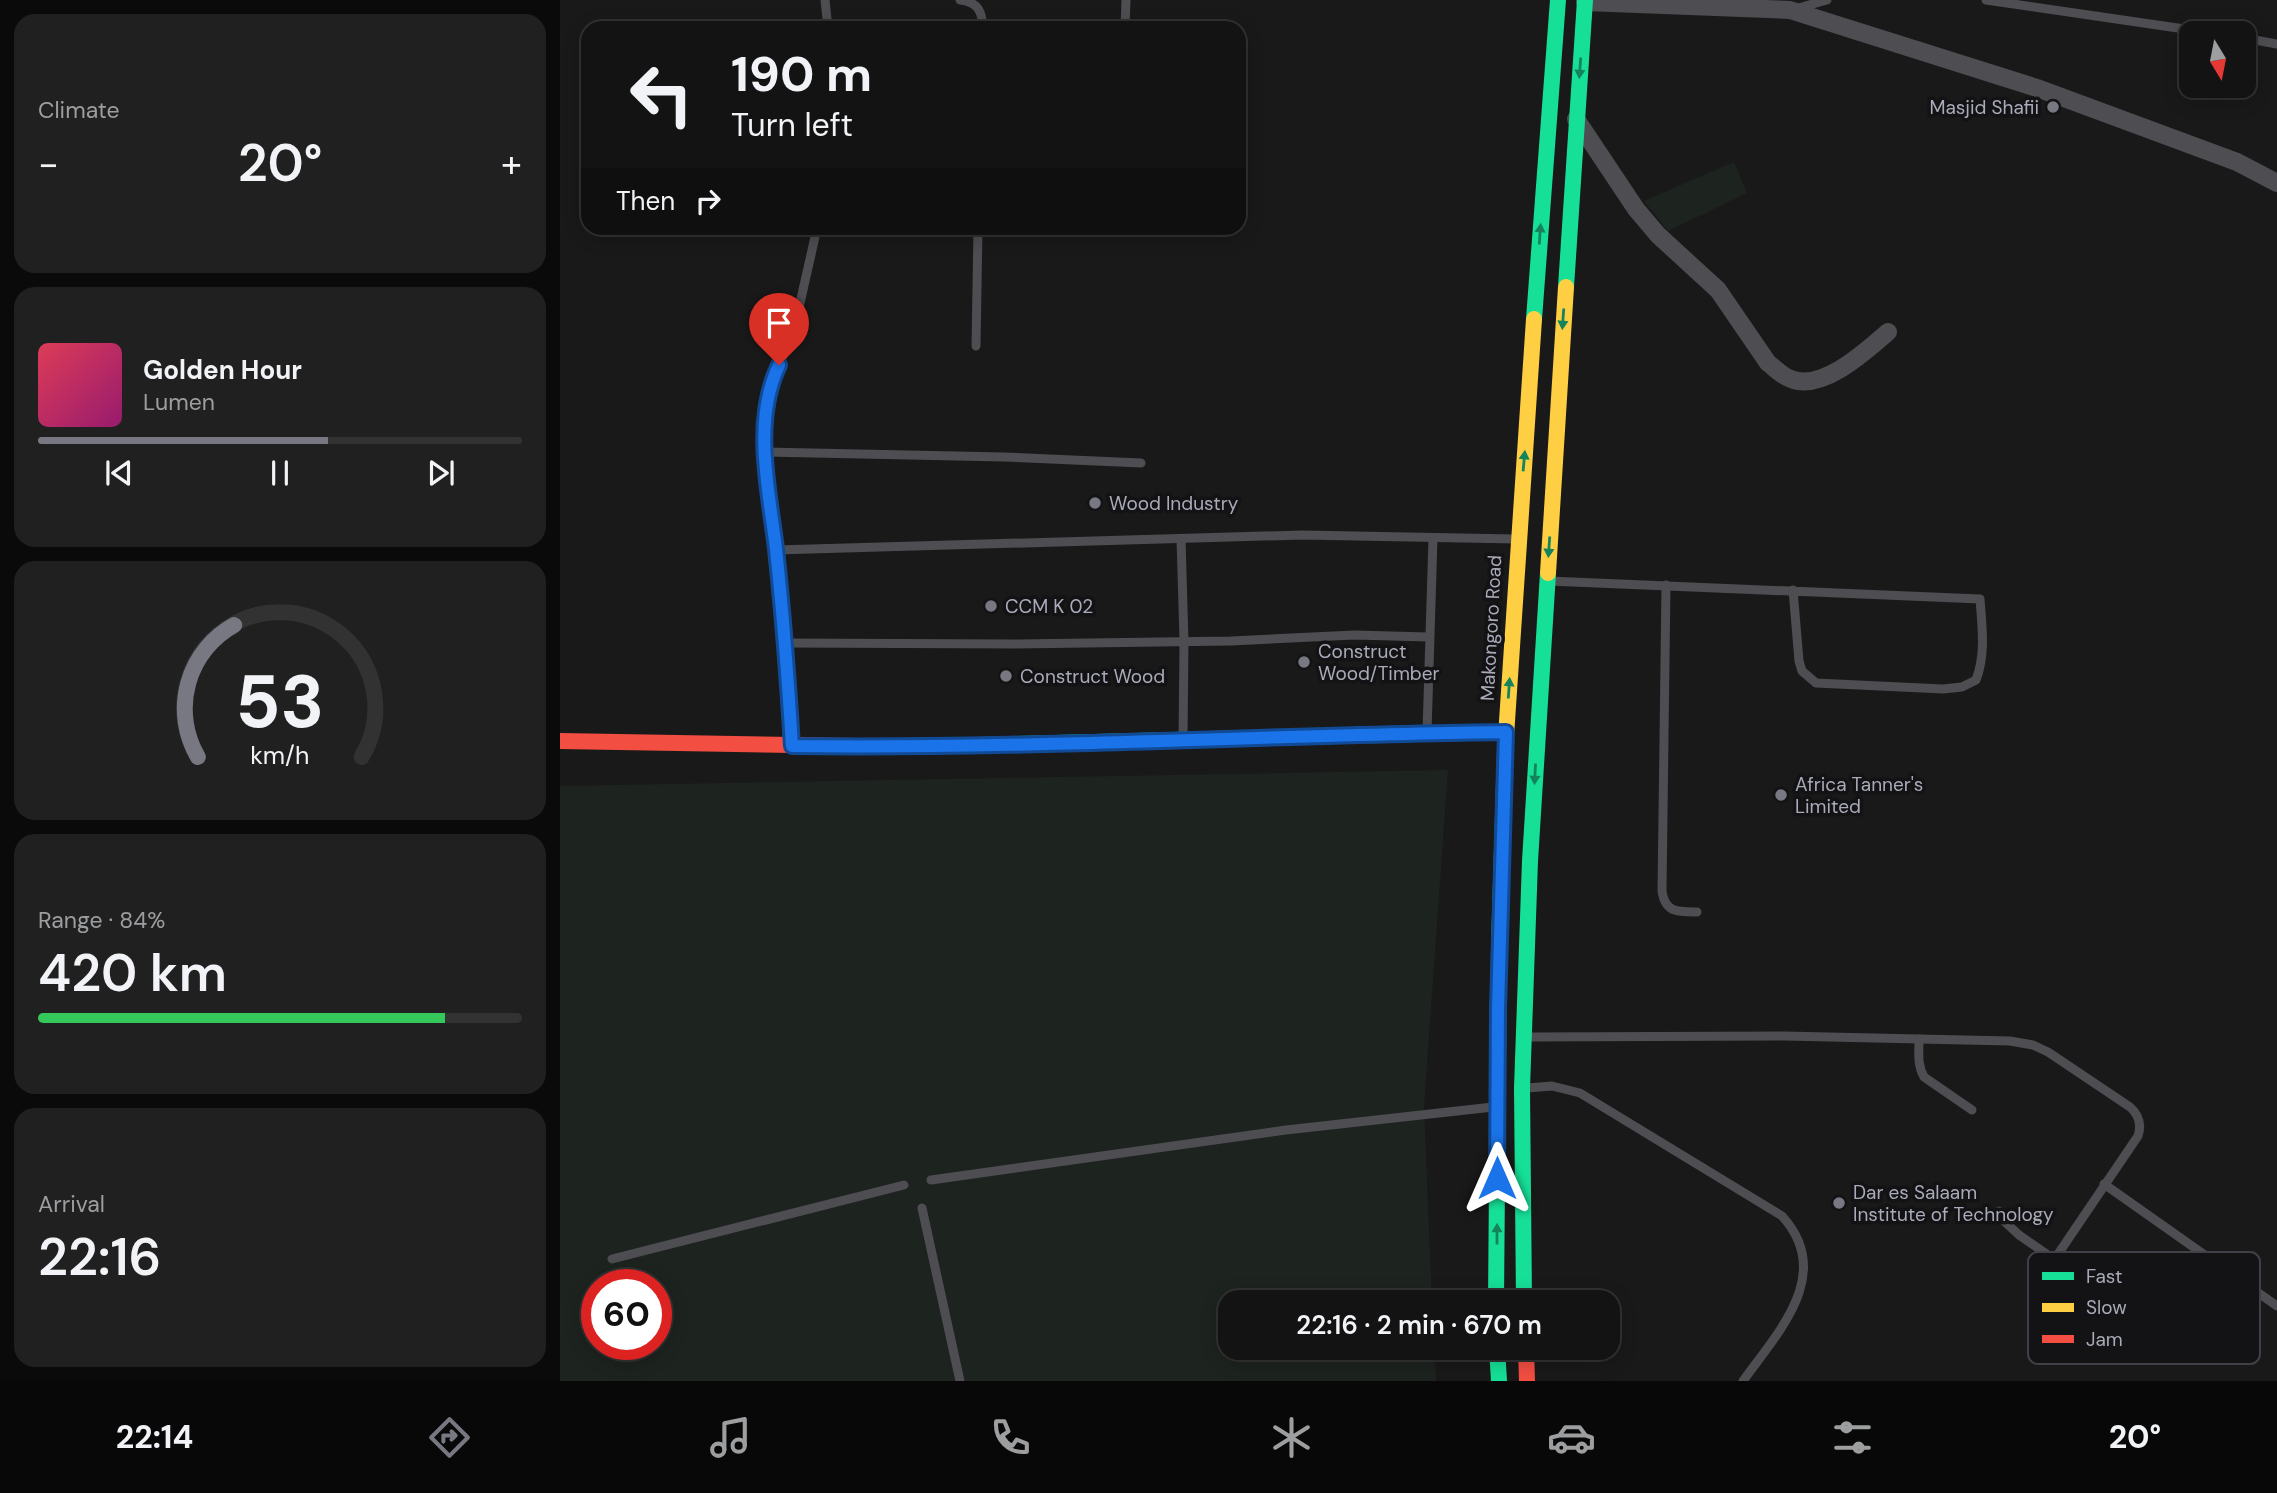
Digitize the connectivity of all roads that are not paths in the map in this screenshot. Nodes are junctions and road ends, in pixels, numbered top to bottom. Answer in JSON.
{"nodes":[{"id":1,"x":825,"y":0,"type":"edge"},
{"id":2,"x":960,"y":0,"type":"edge"},
{"id":3,"x":1126,"y":0,"type":"edge"},
{"id":4,"x":1558,"y":0,"type":"edge"},
{"id":5,"x":1827,"y":0,"type":"edge"},
{"id":6,"x":1986,"y":0,"type":"edge"},
{"id":7,"x":1585,"y":1,"type":"edge"},
{"id":8,"x":1790,"y":10,"type":"junction"},
{"id":9,"x":827,"y":21,"type":"edge"},
{"id":10,"x":982,"y":21,"type":"edge"},
{"id":11,"x":1125,"y":21,"type":"edge"},
{"id":12,"x":2179,"y":28,"type":"edge"},
{"id":13,"x":2256,"y":40,"type":"edge"},
{"id":14,"x":2277,"y":44,"type":"edge"},
{"id":15,"x":1576,"y":120,"type":"junction"},
{"id":16,"x":2277,"y":183,"type":"edge"},
{"id":17,"x":816,"y":235,"type":"edge"},
{"id":18,"x":978,"y":235,"type":"edge"},
{"id":19,"x":1888,"y":332,"type":"dead end"},
{"id":20,"x":976,"y":346,"type":"dead end"},
{"id":21,"x":765,"y":452,"type":"junction"},
{"id":22,"x":1141,"y":463,"type":"dead end"},
{"id":23,"x":1433,"y":538,"type":"junction"},
{"id":24,"x":1181,"y":539,"type":"junction"},
{"id":25,"x":1517,"y":539,"type":"junction"},
{"id":26,"x":776,"y":550,"type":"junction"},
{"id":27,"x":1547,"y":581,"type":"junction"},
{"id":28,"x":1666,"y":585,"type":"junction"},
{"id":29,"x":1793,"y":590,"type":"junction"},
{"id":30,"x":1429,"y":637,"type":"junction"},
{"id":31,"x":1184,"y":641,"type":"junction"},
{"id":32,"x":785,"y":643,"type":"junction"},
{"id":33,"x":1506,"y":732,"type":"junction"},
{"id":34,"x":1427,"y":733,"type":"junction"},
{"id":35,"x":560,"y":741,"type":"edge"},
{"id":36,"x":1183,"y":741,"type":"junction"},
{"id":37,"x":792,"y":746,"type":"junction"},
{"id":38,"x":1697,"y":912,"type":"dead end"},
{"id":39,"x":1524,"y":1037,"type":"junction"},
{"id":40,"x":1919,"y":1039,"type":"junction"},
{"id":41,"x":1522,"y":1088,"type":"junction"},
{"id":42,"x":1498,"y":1106,"type":"junction"},
{"id":43,"x":1972,"y":1110,"type":"dead end"},
{"id":44,"x":931,"y":1180,"type":"dead end"},
{"id":45,"x":2104,"y":1184,"type":"junction"},
{"id":46,"x":904,"y":1185,"type":"dead end"},
{"id":47,"x":922,"y":1208,"type":"dead end"},
{"id":48,"x":1999,"y":1211,"type":"dead end"},
{"id":49,"x":2043,"y":1252,"type":"edge"},
{"id":50,"x":2059,"y":1252,"type":"edge"},
{"id":51,"x":2200,"y":1252,"type":"edge"},
{"id":52,"x":612,"y":1259,"type":"dead end"},
{"id":53,"x":1496,"y":1290,"type":"edge"},
{"id":54,"x":1524,"y":1290,"type":"edge"},
{"id":55,"x":2260,"y":1294,"type":"edge"},
{"id":56,"x":2277,"y":1306,"type":"edge"},
{"id":57,"x":1498,"y":1360,"type":"edge"},
{"id":58,"x":1526,"y":1360,"type":"edge"},
{"id":59,"x":960,"y":1381,"type":"edge"},
{"id":60,"x":1499,"y":1381,"type":"edge"},
{"id":61,"x":1527,"y":1381,"type":"edge"},
{"id":62,"x":1743,"y":1381,"type":"edge"}],
"edges":[{"from":1,"to":9,"type":"lane"},
{"from":2,"to":10,"type":"lane"},
{"from":3,"to":11,"type":"lane"},
{"from":25,"to":4,"type":"main road","name":"Makongoro Road","one_way":true},
{"from":5,"to":8,"type":"lane"},
{"from":6,"to":12,"type":"lane"},
{"from":7,"to":8,"type":"street"},
{"from":7,"to":15,"type":"main road","one_way":true},
{"from":8,"to":16,"type":"street"},
{"from":13,"to":14,"type":"lane"},
{"from":15,"to":19,"type":"street"},
{"from":15,"to":27,"type":"main road","one_way":true},
{"from":17,"to":21,"type":"lane"},
{"from":18,"to":20,"type":"lane"},
{"from":21,"to":22,"type":"lane"},
{"from":21,"to":26,"type":"lane"},
{"from":23,"to":24,"type":"lane"},
{"from":23,"to":25,"type":"lane"},
{"from":23,"to":30,"type":"lane"},
{"from":24,"to":26,"type":"lane"},
{"from":24,"to":31,"type":"lane"},
{"from":33,"to":25,"type":"main road","name":"Makongoro Road","one_way":true},
{"from":26,"to":32,"type":"lane"},
{"from":27,"to":28,"type":"lane"},
{"from":27,"to":39,"type":"main road","one_way":true},
{"from":28,"to":29,"type":"lane"},
{"from":28,"to":38,"type":"lane"},
{"from":29,"to":29,"type":"lane"},
{"from":30,"to":31,"type":"lane"},
{"from":30,"to":34,"type":"lane"},
{"from":31,"to":32,"type":"lane"},
{"from":31,"to":36,"type":"lane"},
{"from":32,"to":37,"type":"lane"},
{"from":33,"to":34,"type":"main road"},
{"from":33,"to":42,"type":"main road","name":"Makongoro Road"},
{"from":34,"to":36,"type":"main road"},
{"from":35,"to":37,"type":"main road"},
{"from":36,"to":37,"type":"main road"},
{"from":39,"to":40,"type":"lane"},
{"from":39,"to":41,"type":"main road"},
{"from":40,"to":43,"type":"lane"},
{"from":40,"to":45,"type":"lane"},
{"from":41,"to":54,"type":"main road"},
{"from":41,"to":62,"type":"lane"},
{"from":42,"to":44,"type":"lane"},
{"from":53,"to":42,"type":"main road","name":"Makongoro Road","one_way":true},
{"from":45,"to":50,"type":"lane"},
{"from":45,"to":51,"type":"lane"},
{"from":46,"to":52,"type":"lane"},
{"from":47,"to":59,"type":"lane"},
{"from":48,"to":49,"type":"lane"},
{"from":55,"to":56,"type":"lane"},
{"from":57,"to":60,"type":"main road"},
{"from":58,"to":61,"type":"main road"}]}
